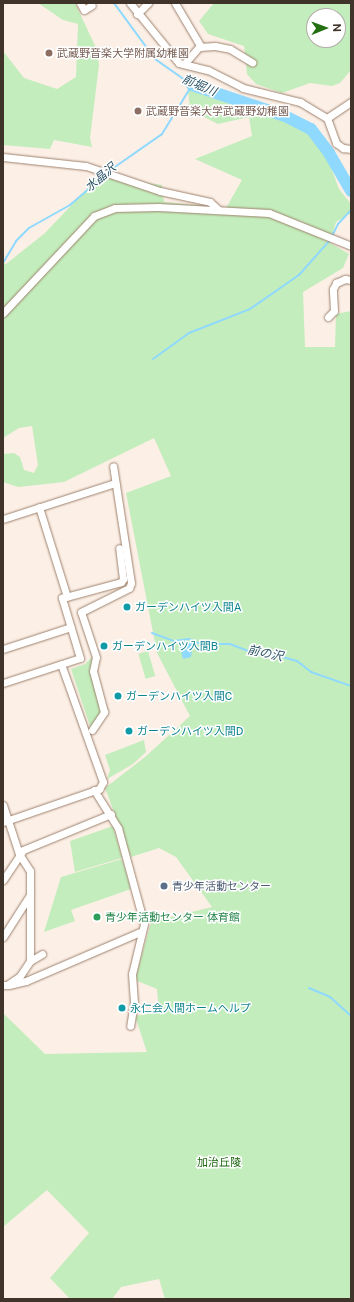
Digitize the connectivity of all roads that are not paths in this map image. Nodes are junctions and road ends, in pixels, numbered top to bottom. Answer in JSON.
{"nodes":[{"id":1,"x":80,"y":3,"type":"edge"},
{"id":2,"x":130,"y":3,"type":"edge"},
{"id":3,"x":148,"y":3,"type":"edge"},
{"id":4,"x":175,"y":3,"type":"edge"},
{"id":5,"x":92,"y":5,"type":"dead end"},
{"id":6,"x":137,"y":14,"type":"junction"},
{"id":7,"x":201,"y":47,"type":"junction"},
{"id":8,"x":252,"y":62,"type":"dead end"},
{"id":9,"x":185,"y":63,"type":"junction"},
{"id":10,"x":351,"y":102,"type":"edge"},
{"id":11,"x":327,"y":118,"type":"junction"},
{"id":12,"x":350,"y":149,"type":"edge"},
{"id":13,"x":3,"y":157,"type":"edge"},
{"id":14,"x":219,"y":210,"type":"junction"},
{"id":15,"x":351,"y":246,"type":"edge"},
{"id":16,"x":351,"y":280,"type":"edge"},
{"id":17,"x":3,"y":313,"type":"edge"},
{"id":18,"x":328,"y":317,"type":"dead end"},
{"id":19,"x":113,"y":466,"type":"dead end"},
{"id":20,"x":115,"y":483,"type":"junction"},
{"id":21,"x":39,"y":507,"type":"junction"},
{"id":22,"x":3,"y":518,"type":"edge"},
{"id":23,"x":119,"y":548,"type":"dead end"},
{"id":24,"x":67,"y":597,"type":"junction"},
{"id":25,"x":71,"y":627,"type":"junction"},
{"id":26,"x":3,"y":649,"type":"edge"},
{"id":27,"x":61,"y":664,"type":"junction"},
{"id":28,"x":3,"y":683,"type":"edge"},
{"id":29,"x":92,"y":730,"type":"dead end"},
{"id":30,"x":94,"y":790,"type":"junction"},
{"id":31,"x":3,"y":804,"type":"edge"},
{"id":32,"x":111,"y":814,"type":"junction"},
{"id":33,"x":5,"y":821,"type":"edge"},
{"id":34,"x":20,"y":854,"type":"junction"},
{"id":35,"x":5,"y":871,"type":"edge"},
{"id":36,"x":3,"y":880,"type":"edge"},
{"id":37,"x":30,"y":895,"type":"junction"},
{"id":38,"x":142,"y":931,"type":"junction"},
{"id":39,"x":3,"y":937,"type":"edge"},
{"id":40,"x":42,"y":954,"type":"dead end"},
{"id":41,"x":30,"y":961,"type":"junction"},
{"id":42,"x":5,"y":985,"type":"edge"},
{"id":43,"x":130,"y":1026,"type":"dead end"}],
"edges":[{"from":1,"to":5,"type":"street"},
{"from":2,"to":6,"type":"street"},
{"from":3,"to":6,"type":"street"},
{"from":4,"to":7,"type":"street"},
{"from":6,"to":9,"type":"street"},
{"from":7,"to":8,"type":"street"},
{"from":7,"to":9,"type":"street"},
{"from":9,"to":11,"type":"street"},
{"from":10,"to":11,"type":"street"},
{"from":11,"to":12,"type":"street"},
{"from":13,"to":14,"type":"street"},
{"from":14,"to":15,"type":"street"},
{"from":14,"to":17,"type":"street"},
{"from":16,"to":18,"type":"street"},
{"from":19,"to":20,"type":"street"},
{"from":20,"to":21,"type":"street"},
{"from":20,"to":29,"type":"street"},
{"from":21,"to":22,"type":"street"},
{"from":21,"to":24,"type":"street"},
{"from":23,"to":24,"type":"street"},
{"from":24,"to":25,"type":"street"},
{"from":25,"to":26,"type":"street"},
{"from":25,"to":27,"type":"street"},
{"from":27,"to":28,"type":"street"},
{"from":27,"to":30,"type":"street"},
{"from":30,"to":32,"type":"street"},
{"from":30,"to":33,"type":"street"},
{"from":31,"to":33,"type":"street"},
{"from":32,"to":34,"type":"street"},
{"from":32,"to":38,"type":"street"},
{"from":33,"to":34,"type":"street"},
{"from":34,"to":35,"type":"street"},
{"from":34,"to":37,"type":"street"},
{"from":35,"to":36,"type":"street"},
{"from":37,"to":39,"type":"street"},
{"from":37,"to":41,"type":"street"},
{"from":38,"to":42,"type":"street"},
{"from":38,"to":43,"type":"street"},
{"from":40,"to":41,"type":"street"},
{"from":41,"to":42,"type":"street"}]}
